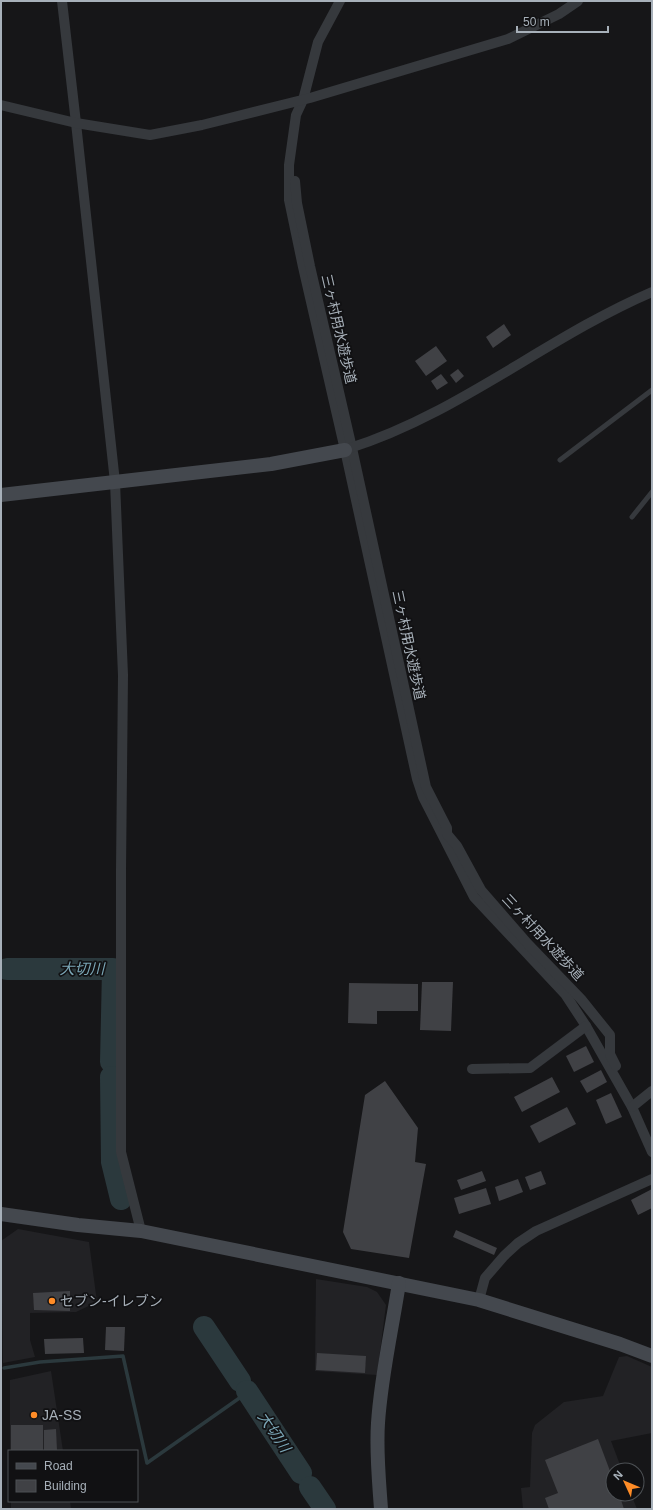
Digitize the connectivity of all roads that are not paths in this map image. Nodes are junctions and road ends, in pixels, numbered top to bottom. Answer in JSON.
{"nodes":[{"id":1,"x":62,"y":1,"type":"edge"},
{"id":2,"x":340,"y":1,"type":"edge"},
{"id":3,"x":347,"y":1,"type":"edge"},
{"id":4,"x":578,"y":1,"type":"edge"},
{"id":5,"x":307,"y":99,"type":"junction"},
{"id":6,"x":1,"y":105,"type":"edge"},
{"id":7,"x":76,"y":123,"type":"junction"},
{"id":8,"x":652,"y":292,"type":"edge"},
{"id":9,"x":652,"y":390,"type":"edge"},
{"id":10,"x":348,"y":449,"type":"junction"},
{"id":11,"x":560,"y":460,"type":"dead end"},
{"id":12,"x":115,"y":482,"type":"junction"},
{"id":13,"x":652,"y":492,"type":"edge"},
{"id":14,"x":1,"y":495,"type":"edge"},
{"id":15,"x":632,"y":517,"type":"dead end"},
{"id":16,"x":586,"y":1026,"type":"junction"},
{"id":17,"x":472,"y":1069,"type":"dead end"},
{"id":18,"x":652,"y":1091,"type":"edge"},
{"id":19,"x":634,"y":1106,"type":"junction"},
{"id":20,"x":652,"y":1152,"type":"edge"},
{"id":21,"x":652,"y":1179,"type":"edge"},
{"id":22,"x":1,"y":1214,"type":"edge"},
{"id":23,"x":141,"y":1231,"type":"junction"},
{"id":24,"x":398,"y":1283,"type":"junction"},
{"id":25,"x":479,"y":1300,"type":"junction"},
{"id":26,"x":652,"y":1356,"type":"edge"},
{"id":27,"x":381,"y":1509,"type":"edge"}],
"edges":[{"from":1,"to":7,"type":"street"},
{"from":2,"to":5,"type":"street"},
{"from":3,"to":5,"type":"street"},
{"from":4,"to":5,"type":"street"},
{"from":5,"to":7,"type":"street"},
{"from":5,"to":10,"type":"street"},
{"from":6,"to":7,"type":"street"},
{"from":7,"to":12,"type":"street"},
{"from":8,"to":10,"type":"street"},
{"from":9,"to":11,"type":"lane"},
{"from":10,"to":12,"type":"street"},
{"from":10,"to":16,"type":"street"},
{"from":10,"to":19,"type":"street","name":"三ヶ村用水遊歩道"},
{"from":12,"to":14,"type":"street"},
{"from":12,"to":23,"type":"street"},
{"from":13,"to":15,"type":"lane"},
{"from":16,"to":17,"type":"street"},
{"from":16,"to":19,"type":"street"},
{"from":18,"to":19,"type":"street"},
{"from":19,"to":20,"type":"street"},
{"from":21,"to":25,"type":"street"},
{"from":22,"to":23,"type":"street"},
{"from":23,"to":24,"type":"street"},
{"from":24,"to":25,"type":"street"},
{"from":24,"to":27,"type":"street"},
{"from":25,"to":26,"type":"street"}]}
